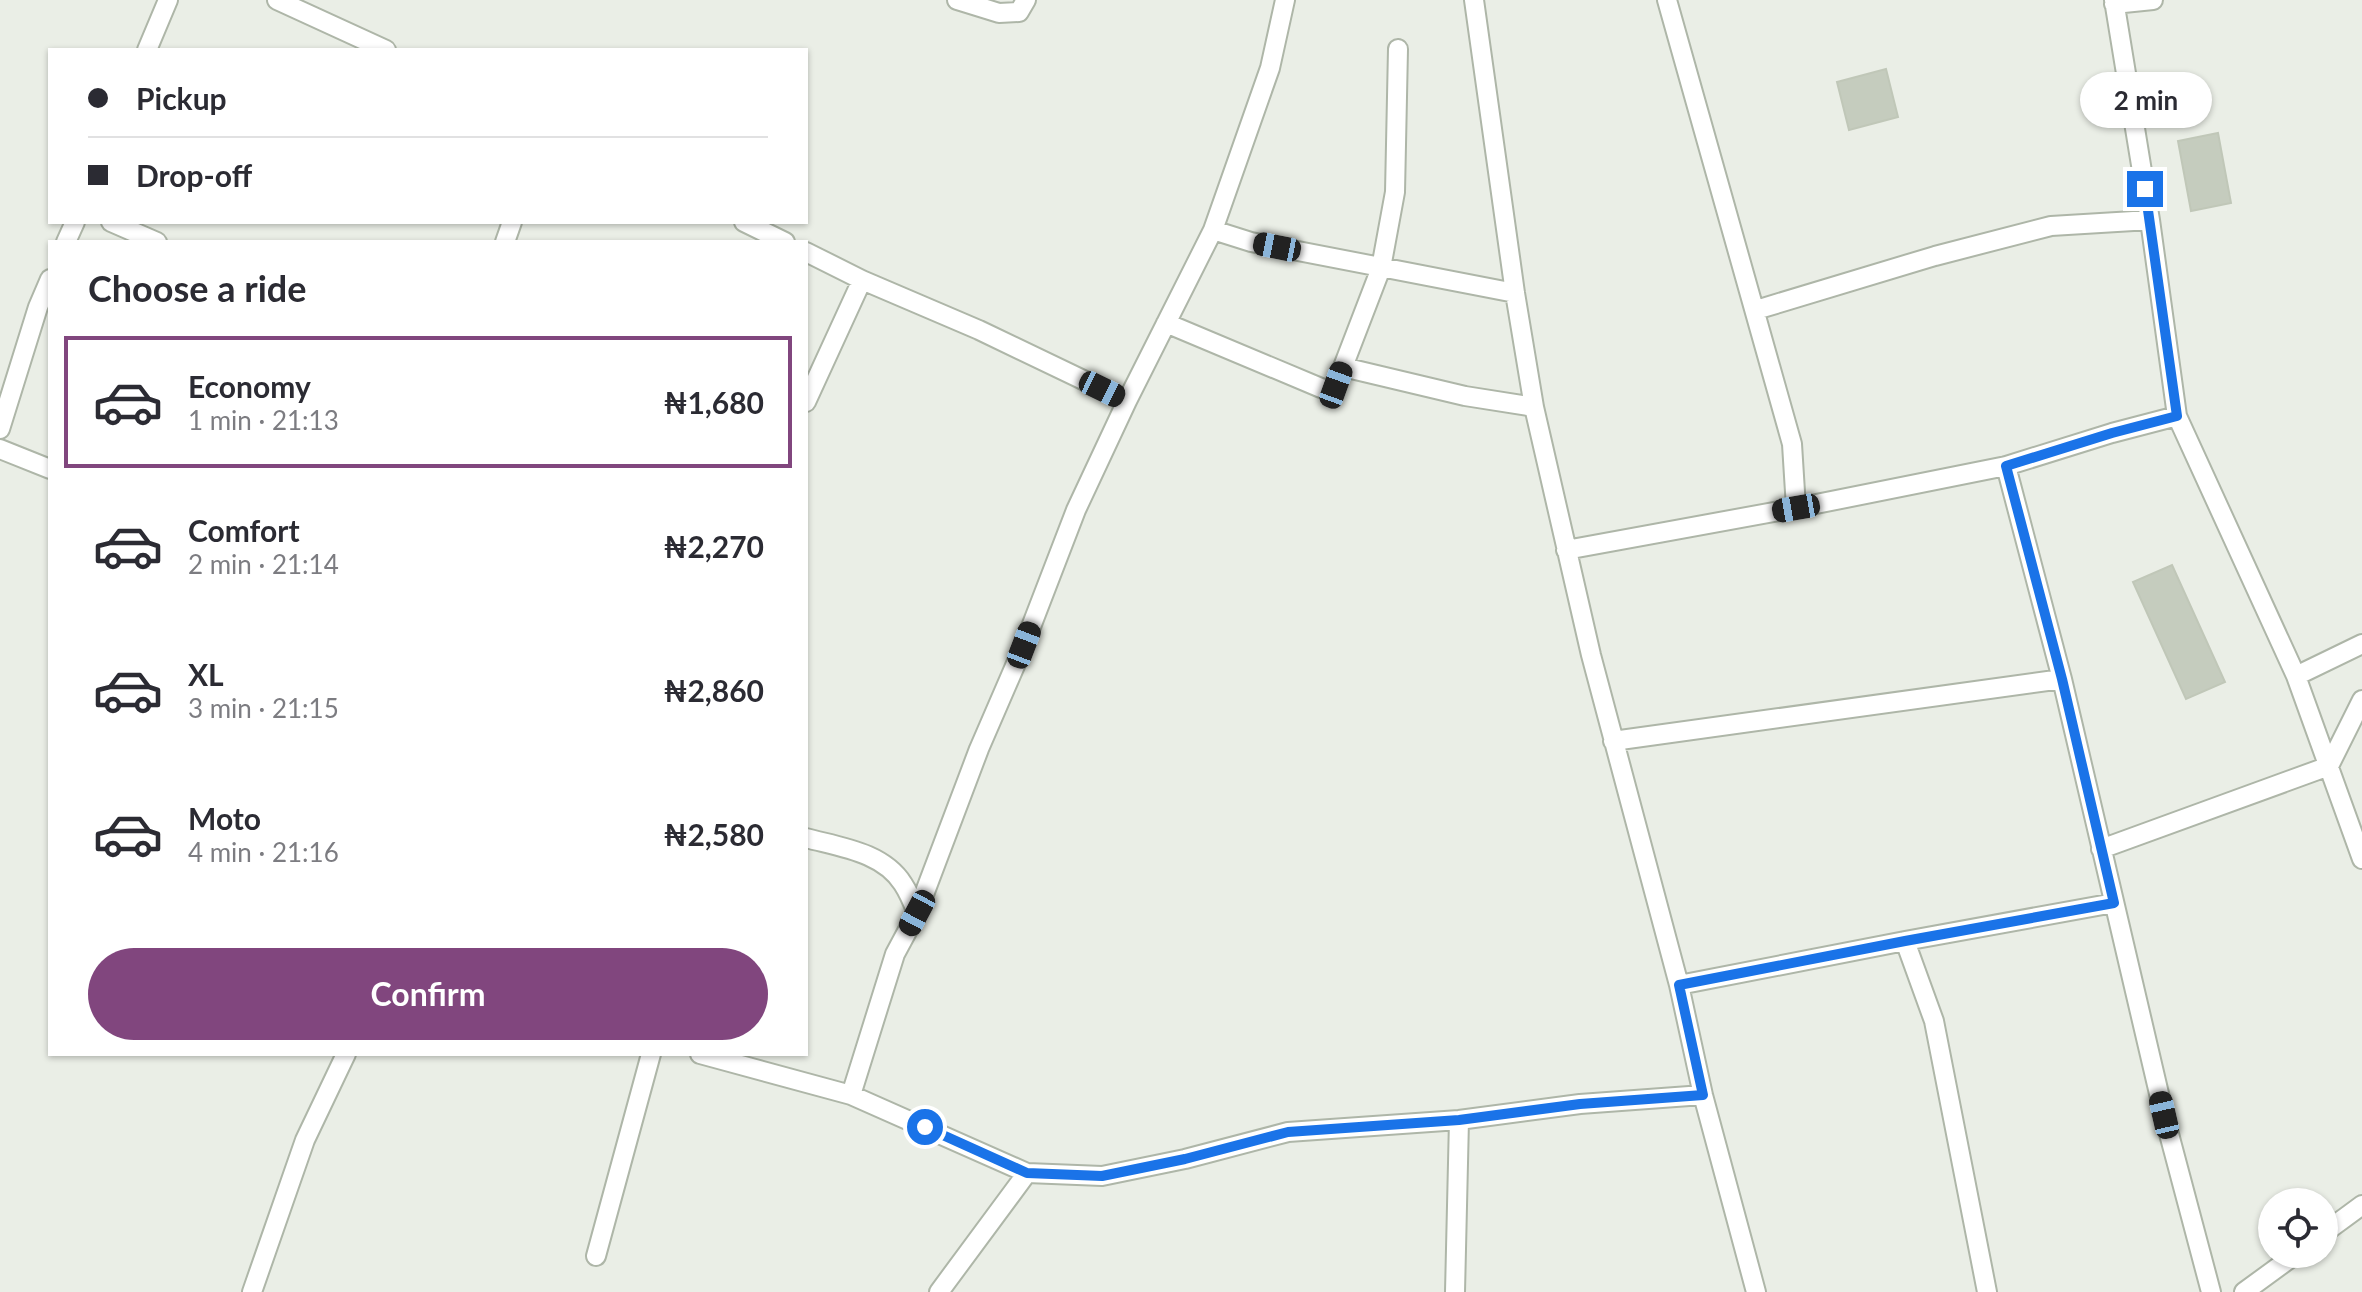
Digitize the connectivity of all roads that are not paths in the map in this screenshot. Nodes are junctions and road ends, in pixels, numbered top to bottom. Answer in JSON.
{"nodes":[{"id":1,"x":168,"y":0,"type":"edge"},
{"id":2,"x":277,"y":0,"type":"edge"},
{"id":3,"x":957,"y":0,"type":"edge"},
{"id":4,"x":1026,"y":0,"type":"edge"},
{"id":5,"x":1285,"y":0,"type":"edge"},
{"id":6,"x":1474,"y":0,"type":"edge"},
{"id":7,"x":1667,"y":0,"type":"edge"},
{"id":8,"x":2153,"y":0,"type":"edge"},
{"id":9,"x":2114,"y":2,"type":"edge"},
{"id":10,"x":148,"y":48,"type":"edge"},
{"id":11,"x":382,"y":48,"type":"edge"},
{"id":12,"x":1398,"y":49,"type":"dead end"},
{"id":13,"x":2150,"y":220,"type":"junction"},
{"id":14,"x":116,"y":224,"type":"edge"},
{"id":15,"x":748,"y":224,"type":"edge"},
{"id":16,"x":1213,"y":230,"type":"junction"},
{"id":17,"x":152,"y":240,"type":"edge"},
{"id":18,"x":781,"y":240,"type":"edge"},
{"id":19,"x":808,"y":253,"type":"edge"},
{"id":20,"x":1381,"y":268,"type":"junction"},
{"id":21,"x":862,"y":280,"type":"junction"},
{"id":22,"x":48,"y":284,"type":"edge"},
{"id":23,"x":1515,"y":293,"type":"junction"},
{"id":24,"x":1756,"y":310,"type":"junction"},
{"id":25,"x":1166,"y":323,"type":"junction"},
{"id":26,"x":1343,"y":367,"type":"junction"},
{"id":27,"x":808,"y":398,"type":"edge"},
{"id":28,"x":1127,"y":401,"type":"junction"},
{"id":29,"x":1534,"y":407,"type":"junction"},
{"id":30,"x":2177,"y":416,"type":"junction"},
{"id":31,"x":0,"y":429,"type":"edge"},
{"id":32,"x":0,"y":449,"type":"edge"},
{"id":33,"x":2006,"y":466,"type":"junction"},
{"id":34,"x":48,"y":468,"type":"edge"},
{"id":35,"x":1796,"y":508,"type":"junction"},
{"id":36,"x":1566,"y":550,"type":"junction"},
{"id":37,"x":2362,"y":644,"type":"edge"},
{"id":38,"x":2296,"y":676,"type":"junction"},
{"id":39,"x":2062,"y":679,"type":"junction"},
{"id":40,"x":2362,"y":700,"type":"edge"},
{"id":41,"x":1613,"y":741,"type":"junction"},
{"id":42,"x":2329,"y":766,"type":"junction"},
{"id":43,"x":808,"y":839,"type":"edge"},
{"id":44,"x":2101,"y":849,"type":"junction"},
{"id":45,"x":2362,"y":859,"type":"edge"},
{"id":46,"x":2114,"y":903,"type":"junction"},
{"id":47,"x":917,"y":913,"type":"junction"},
{"id":48,"x":1905,"y":941,"type":"junction"},
{"id":49,"x":1679,"y":985,"type":"junction"},
{"id":50,"x":345,"y":1056,"type":"edge"},
{"id":51,"x":650,"y":1056,"type":"edge"},
{"id":52,"x":707,"y":1056,"type":"edge"},
{"id":53,"x":851,"y":1095,"type":"junction"},
{"id":54,"x":1703,"y":1095,"type":"junction"},
{"id":55,"x":1459,"y":1120,"type":"junction"},
{"id":56,"x":1027,"y":1173,"type":"junction"},
{"id":57,"x":2362,"y":1205,"type":"edge"},
{"id":58,"x":2338,"y":1223,"type":"edge"},
{"id":59,"x":596,"y":1256,"type":"dead end"},
{"id":60,"x":2277,"y":1268,"type":"edge"},
{"id":61,"x":252,"y":1292,"type":"edge"},
{"id":62,"x":939,"y":1292,"type":"edge"},
{"id":63,"x":1455,"y":1292,"type":"edge"},
{"id":64,"x":1756,"y":1292,"type":"edge"},
{"id":65,"x":1987,"y":1292,"type":"edge"},
{"id":66,"x":2211,"y":1292,"type":"edge"},
{"id":67,"x":2244,"y":1292,"type":"edge"}],
"edges":[{"from":1,"to":10,"type":"street"},
{"from":2,"to":11,"type":"street"},
{"from":3,"to":4,"type":"street"},
{"from":5,"to":16,"type":"street"},
{"from":6,"to":23,"type":"street"},
{"from":7,"to":24,"type":"street"},
{"from":8,"to":9,"type":"street"},
{"from":9,"to":13,"type":"street"},
{"from":12,"to":20,"type":"street"},
{"from":13,"to":24,"type":"street"},
{"from":13,"to":30,"type":"street"},
{"from":14,"to":17,"type":"street"},
{"from":15,"to":18,"type":"street"},
{"from":16,"to":20,"type":"street"},
{"from":16,"to":25,"type":"street"},
{"from":19,"to":21,"type":"street"},
{"from":20,"to":23,"type":"street"},
{"from":20,"to":26,"type":"street"},
{"from":21,"to":27,"type":"street"},
{"from":21,"to":28,"type":"street"},
{"from":22,"to":31,"type":"street"},
{"from":23,"to":29,"type":"street"},
{"from":24,"to":35,"type":"street"},
{"from":25,"to":26,"type":"street"},
{"from":25,"to":28,"type":"street"},
{"from":26,"to":29,"type":"street"},
{"from":28,"to":47,"type":"street"},
{"from":29,"to":36,"type":"street"},
{"from":30,"to":33,"type":"street"},
{"from":30,"to":38,"type":"street"},
{"from":32,"to":34,"type":"street"},
{"from":33,"to":35,"type":"street"},
{"from":33,"to":39,"type":"street"},
{"from":35,"to":36,"type":"street"},
{"from":36,"to":41,"type":"street"},
{"from":37,"to":38,"type":"street"},
{"from":38,"to":42,"type":"street"},
{"from":39,"to":41,"type":"street"},
{"from":39,"to":44,"type":"street"},
{"from":40,"to":42,"type":"street"},
{"from":41,"to":49,"type":"street"},
{"from":42,"to":44,"type":"street"},
{"from":42,"to":45,"type":"street"},
{"from":43,"to":47,"type":"street"},
{"from":44,"to":46,"type":"street"},
{"from":46,"to":48,"type":"street"},
{"from":46,"to":66,"type":"street"},
{"from":47,"to":53,"type":"street"},
{"from":48,"to":49,"type":"street"},
{"from":48,"to":65,"type":"street"},
{"from":49,"to":54,"type":"street"},
{"from":50,"to":61,"type":"street"},
{"from":51,"to":59,"type":"street"},
{"from":52,"to":53,"type":"street"},
{"from":53,"to":56,"type":"street"},
{"from":54,"to":55,"type":"street"},
{"from":54,"to":64,"type":"street"},
{"from":55,"to":56,"type":"street"},
{"from":55,"to":63,"type":"street"},
{"from":56,"to":62,"type":"street"},
{"from":57,"to":58,"type":"street"},
{"from":60,"to":67,"type":"street"}]}
